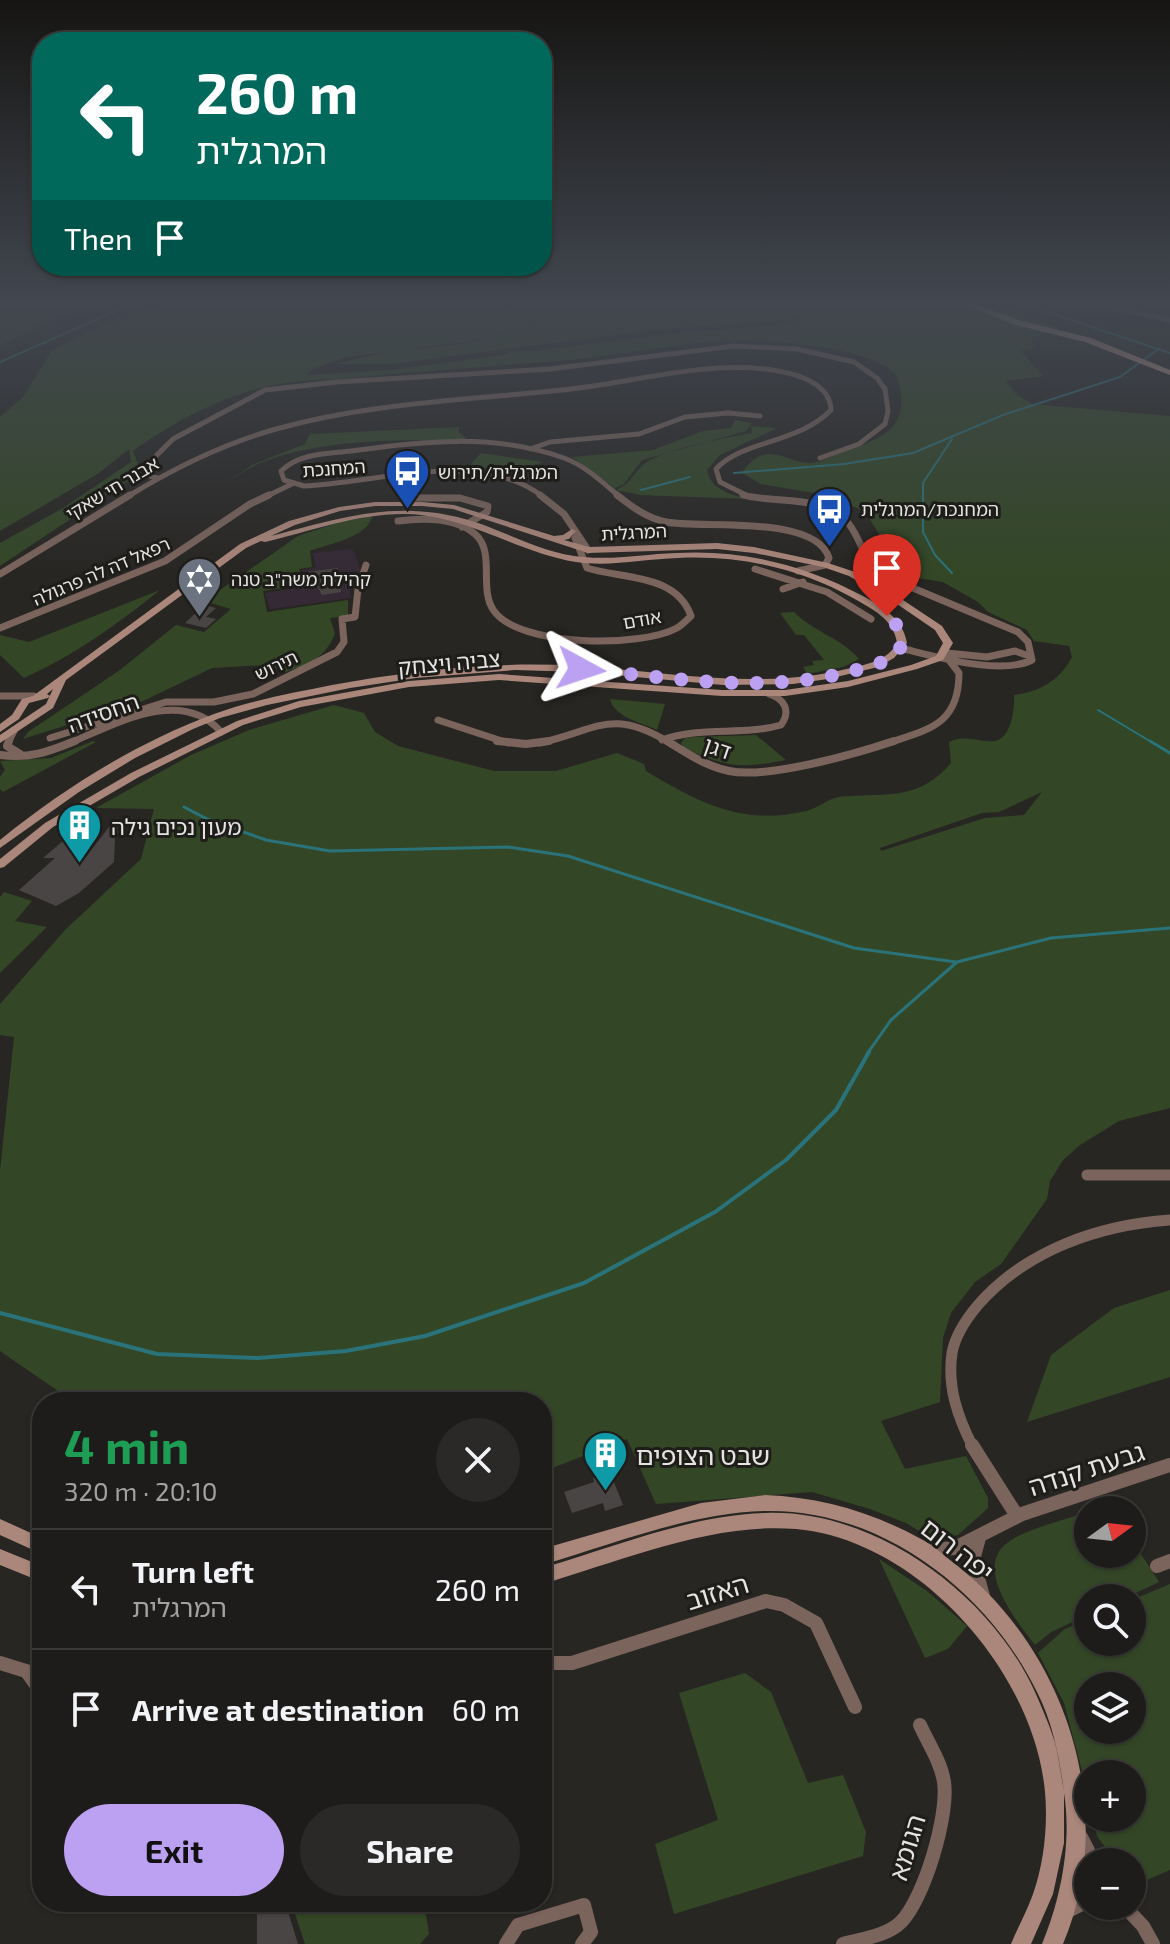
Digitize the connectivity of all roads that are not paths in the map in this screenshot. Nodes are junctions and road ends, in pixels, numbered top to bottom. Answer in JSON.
{"nodes":[{"id":1,"x":259,"y":392,"type":"edge"},
{"id":2,"x":535,"y":392,"type":"edge"},
{"id":3,"x":823,"y":392,"type":"edge"},
{"id":4,"x":887,"y":392,"type":"edge"},
{"id":5,"x":760,"y":416,"type":"dead end"},
{"id":6,"x":530,"y":449,"type":"junction"},
{"id":7,"x":820,"y":458,"type":"dead end"},
{"id":8,"x":157,"y":478,"type":"junction"},
{"id":9,"x":292,"y":484,"type":"junction"},
{"id":10,"x":412,"y":498,"type":"dead end"},
{"id":11,"x":563,"y":514,"type":"junction"},
{"id":12,"x":483,"y":515,"type":"junction"},
{"id":13,"x":398,"y":521,"type":"dead end"},
{"id":14,"x":472,"y":521,"type":"junction"},
{"id":15,"x":462,"y":527,"type":"junction"},
{"id":16,"x":572,"y":531,"type":"junction"},
{"id":17,"x":551,"y":539,"type":"junction"},
{"id":18,"x":243,"y":546,"type":"junction"},
{"id":19,"x":577,"y":548,"type":"junction"},
{"id":20,"x":590,"y":557,"type":"junction"},
{"id":21,"x":581,"y":559,"type":"junction"},
{"id":22,"x":366,"y":565,"type":"dead end"},
{"id":23,"x":755,"y":569,"type":"dead end"},
{"id":24,"x":844,"y":570,"type":"junction"},
{"id":25,"x":813,"y":571,"type":"junction"},
{"id":26,"x":2,"y":574,"type":"edge"},
{"id":27,"x":783,"y":589,"type":"dead end"},
{"id":28,"x":871,"y":619,"type":"dead end"},
{"id":29,"x":1000,"y":625,"type":"junction"},
{"id":30,"x":0,"y":628,"type":"edge"},
{"id":31,"x":900,"y":648,"type":"junction"},
{"id":32,"x":1008,"y":653,"type":"junction"},
{"id":33,"x":1029,"y":656,"type":"junction"},
{"id":34,"x":944,"y":657,"type":"junction"},
{"id":35,"x":978,"y":663,"type":"junction"},
{"id":36,"x":1012,"y":664,"type":"junction"},
{"id":37,"x":959,"y":673,"type":"junction"},
{"id":38,"x":64,"y":677,"type":"junction"},
{"id":39,"x":797,"y":692,"type":"junction"},
{"id":40,"x":769,"y":694,"type":"junction"},
{"id":41,"x":36,"y":696,"type":"junction"},
{"id":42,"x":0,"y":699,"type":"edge"},
{"id":43,"x":53,"y":701,"type":"junction"},
{"id":44,"x":786,"y":704,"type":"junction"},
{"id":45,"x":22,"y":707,"type":"junction"},
{"id":46,"x":42,"y":711,"type":"junction"},
{"id":47,"x":126,"y":712,"type":"junction"},
{"id":48,"x":133,"y":719,"type":"junction"},
{"id":49,"x":438,"y":720,"type":"dead end"},
{"id":50,"x":206,"y":721,"type":"junction"},
{"id":51,"x":0,"y":729,"type":"edge"},
{"id":52,"x":14,"y":731,"type":"junction"},
{"id":53,"x":221,"y":732,"type":"junction"},
{"id":54,"x":50,"y":738,"type":"dead end"},
{"id":55,"x":0,"y":740,"type":"edge"},
{"id":56,"x":662,"y":740,"type":"junction"},
{"id":57,"x":47,"y":752,"type":"junction"},
{"id":58,"x":0,"y":755,"type":"edge"},
{"id":59,"x":0,"y":845,"type":"edge"},
{"id":60,"x":0,"y":865,"type":"edge"},
{"id":61,"x":1087,"y":1175,"type":"dead end"},
{"id":62,"x":1170,"y":1175,"type":"edge"},
{"id":63,"x":1170,"y":1220,"type":"edge"},
{"id":64,"x":1170,"y":1465,"type":"edge"},
{"id":65,"x":1017,"y":1516,"type":"junction"},
{"id":66,"x":0,"y":1527,"type":"edge"},
{"id":67,"x":979,"y":1538,"type":"junction"},
{"id":68,"x":32,"y":1541,"type":"edge"},
{"id":69,"x":918,"y":1548,"type":"junction"},
{"id":70,"x":552,"y":1554,"type":"edge"},
{"id":71,"x":0,"y":1557,"type":"edge"},
{"id":72,"x":32,"y":1570,"type":"edge"},
{"id":73,"x":552,"y":1573,"type":"edge"},
{"id":74,"x":994,"y":1612,"type":"junction"},
{"id":75,"x":0,"y":1663,"type":"edge"},
{"id":76,"x":552,"y":1663,"type":"edge"},
{"id":77,"x":32,"y":1673,"type":"edge"},
{"id":78,"x":855,"y":1707,"type":"dead end"},
{"id":79,"x":920,"y":1725,"type":"dead end"},
{"id":80,"x":1074,"y":1774,"type":"edge"},
{"id":81,"x":1077,"y":1832,"type":"edge"},
{"id":82,"x":1074,"y":1908,"type":"edge"},
{"id":83,"x":1064,"y":1913,"type":"junction"},
{"id":84,"x":1137,"y":1920,"type":"edge"},
{"id":85,"x":506,"y":1944,"type":"edge"},
{"id":86,"x":582,"y":1944,"type":"edge"},
{"id":87,"x":843,"y":1944,"type":"edge"},
{"id":88,"x":1021,"y":1944,"type":"edge"},
{"id":89,"x":1052,"y":1944,"type":"edge"},
{"id":90,"x":1153,"y":1944,"type":"edge"}],
"edges":[{"from":1,"to":8,"type":"street"},
{"from":2,"to":8,"type":"street","name":"אבנר חי שאקי"},
{"from":3,"to":29,"type":"street","name":"אבנר חי שאקי"},
{"from":4,"to":7,"type":"street"},
{"from":5,"to":6,"type":"street"},
{"from":6,"to":9,"type":"street","name":"המחנכת"},
{"from":6,"to":25,"type":"street","name":"המחנכת"},
{"from":8,"to":26,"type":"street","name":"אבנר חי שאקי"},
{"from":9,"to":11,"type":"street","name":"המחנכת"},
{"from":9,"to":30,"type":"street","name":"רפאל דה לה פרגולה"},
{"from":10,"to":12,"type":"street"},
{"from":11,"to":16,"type":"street","name":"המחנכת"},
{"from":11,"to":20,"type":"street","name":"המחנכת"},
{"from":12,"to":14,"type":"street"},
{"from":12,"to":17,"type":"street","name":"המרגלית"},
{"from":12,"to":18,"type":"street","name":"המרגלית"},
{"from":13,"to":15,"type":"street"},
{"from":14,"to":15,"type":"street"},
{"from":14,"to":18,"type":"street","name":"המרגלית"},
{"from":14,"to":21,"type":"street","name":"המרגלית"},
{"from":15,"to":20,"type":"street","name":"אודם"},
{"from":16,"to":17,"type":"street"},
{"from":16,"to":19,"type":"street","name":"המחנכת"},
{"from":17,"to":19,"type":"street","name":"המרגלית"},
{"from":18,"to":38,"type":"street","name":"המרגלית"},
{"from":19,"to":20,"type":"street","name":"המרגלית"},
{"from":19,"to":21,"type":"street","name":"המחנכת"},
{"from":20,"to":21,"type":"street","name":"המרגלית"},
{"from":20,"to":25,"type":"street","name":"המרגלית"},
{"from":20,"to":25,"type":"street","name":"המרגלית"},
{"from":22,"to":47,"type":"street","name":"תירוש"},
{"from":23,"to":25,"type":"street"},
{"from":24,"to":25,"type":"street","name":"המרגלית"},
{"from":24,"to":25,"type":"street"},
{"from":24,"to":34,"type":"street","name":"המרגלית"},
{"from":25,"to":27,"type":"street"},
{"from":25,"to":28,"type":"street"},
{"from":25,"to":31,"type":"street","name":"המרגלית"},
{"from":29,"to":32,"type":"street"},
{"from":29,"to":33,"type":"street","name":"אבנר חי שאקי"},
{"from":31,"to":34,"type":"street"},
{"from":31,"to":50,"type":"street","name":"צביה ויצחק"},
{"from":32,"to":33,"type":"street"},
{"from":32,"to":34,"type":"street"},
{"from":32,"to":36,"type":"street"},
{"from":33,"to":36,"type":"street"},
{"from":34,"to":35,"type":"street"},
{"from":34,"to":37,"type":"street"},
{"from":34,"to":39,"type":"street","name":"צביה ויצחק"},
{"from":35,"to":36,"type":"street"},
{"from":35,"to":37,"type":"street"},
{"from":37,"to":56,"type":"street","name":"דגן"},
{"from":38,"to":41,"type":"street","name":"המרגלית"},
{"from":38,"to":43,"type":"street","name":"המרגלית"},
{"from":39,"to":40,"type":"street","name":"צביה ויצחק"},
{"from":39,"to":44,"type":"street"},
{"from":40,"to":44,"type":"street"},
{"from":40,"to":53,"type":"street","name":"צביה ויצחק"},
{"from":41,"to":42,"type":"street"},
{"from":41,"to":43,"type":"street"},
{"from":41,"to":45,"type":"street","name":"המרגלית"},
{"from":42,"to":45,"type":"street"},
{"from":43,"to":46,"type":"street"},
{"from":44,"to":56,"type":"street"},
{"from":45,"to":46,"type":"street"},
{"from":45,"to":51,"type":"street"},
{"from":46,"to":52,"type":"street"},
{"from":47,"to":48,"type":"street"},
{"from":47,"to":54,"type":"street","name":"תירוש"},
{"from":48,"to":50,"type":"street","name":"החסידה"},
{"from":48,"to":57,"type":"street","name":"החסידה"},
{"from":49,"to":56,"type":"street","name":"דגן"},
{"from":50,"to":53,"type":"street","name":"החסידה"},
{"from":50,"to":59,"type":"street","name":"צביה ויצחק"},
{"from":52,"to":55,"type":"street"},
{"from":52,"to":57,"type":"street","name":"החסידה"},
{"from":53,"to":60,"type":"street","name":"צביה ויצחק"},
{"from":57,"to":58,"type":"street","name":"החסידה"},
{"from":61,"to":62,"type":"street"},
{"from":63,"to":65,"type":"street","name":"גבעת קנדה"},
{"from":64,"to":65,"type":"street","name":"גבעת קנדה"},
{"from":65,"to":67,"type":"street","name":"גבעת קנדה"},
{"from":66,"to":68,"type":"street"},
{"from":67,"to":69,"type":"street","name":"גבעת קנדה"},
{"from":67,"to":74,"type":"street"},
{"from":69,"to":70,"type":"street","name":"יפה רום"},
{"from":69,"to":74,"type":"street","name":"יפה רום"},
{"from":71,"to":72,"type":"street"},
{"from":73,"to":88,"type":"street","name":"יפה רום"},
{"from":74,"to":80,"type":"street","name":"יפה רום"},
{"from":75,"to":77,"type":"street"},
{"from":76,"to":78,"type":"street","name":"האזוב"},
{"from":79,"to":87,"type":"street","name":"הגומא"},
{"from":81,"to":83,"type":"street","name":"יפה רום"},
{"from":82,"to":83,"type":"street"},
{"from":83,"to":89,"type":"street","name":"יפה רום"},
{"from":84,"to":90,"type":"street"},
{"from":85,"to":86,"type":"street"}]}
